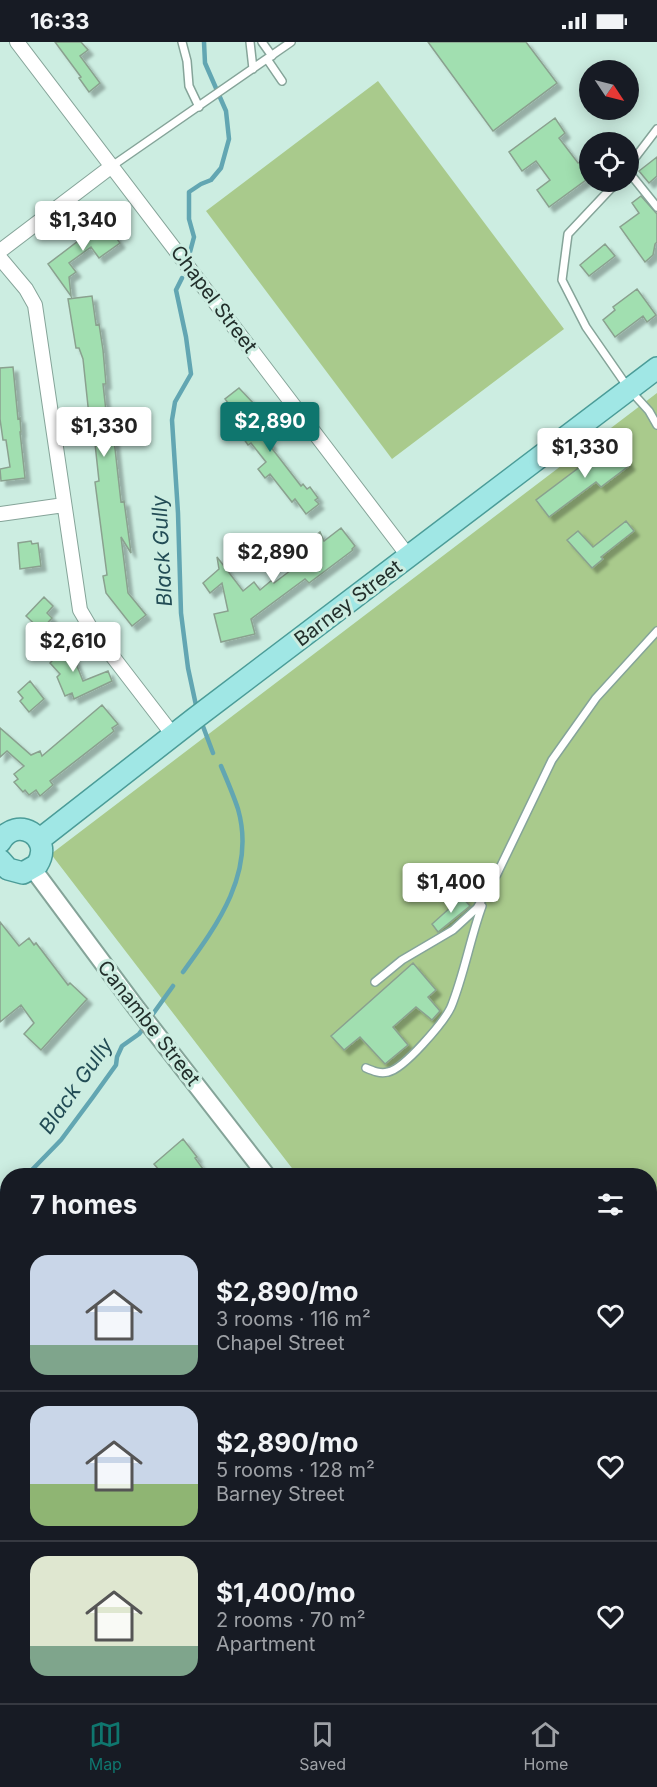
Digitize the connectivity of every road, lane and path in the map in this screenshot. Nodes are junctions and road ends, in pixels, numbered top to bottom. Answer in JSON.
{"nodes":[{"id":1,"x":17,"y":42,"type":"edge"},
{"id":2,"x":182,"y":42,"type":"edge"},
{"id":3,"x":250,"y":42,"type":"edge"},
{"id":4,"x":262,"y":42,"type":"edge"},
{"id":5,"x":291,"y":42,"type":"edge"},
{"id":6,"x":269,"y":57,"type":"junction"},
{"id":7,"x":253,"y":69,"type":"junction"},
{"id":8,"x":282,"y":81,"type":"dead end"},
{"id":9,"x":199,"y":107,"type":"junction"},
{"id":10,"x":657,"y":129,"type":"edge"},
{"id":11,"x":639,"y":154,"type":"edge"},
{"id":12,"x":112,"y":166,"type":"junction"},
{"id":13,"x":639,"y":183,"type":"edge"},
{"id":14,"x":608,"y":192,"type":"edge"},
{"id":15,"x":657,"y":207,"type":"edge"},
{"id":16,"x":0,"y":251,"type":"edge"},
{"id":17,"x":0,"y":258,"type":"edge"},
{"id":18,"x":657,"y":368,"type":"edge"},
{"id":19,"x":629,"y":389,"type":"junction"},
{"id":20,"x":649,"y":411,"type":"junction"},
{"id":21,"x":657,"y":419,"type":"edge"},
{"id":22,"x":657,"y":424,"type":"edge"},
{"id":23,"x":64,"y":505,"type":"junction"},
{"id":24,"x":0,"y":514,"type":"edge"},
{"id":25,"x":409,"y":557,"type":"junction"},
{"id":26,"x":657,"y":631,"type":"edge"},
{"id":27,"x":173,"y":735,"type":"junction"},
{"id":28,"x":2,"y":834,"type":"edge"},
{"id":29,"x":39,"y":840,"type":"junction"},
{"id":30,"x":1,"y":865,"type":"edge"},
{"id":31,"x":33,"y":869,"type":"junction"},
{"id":32,"x":487,"y":892,"type":"junction"},
{"id":33,"x":375,"y":982,"type":"dead end"},
{"id":34,"x":366,"y":1068,"type":"dead end"},
{"id":35,"x":261,"y":1168,"type":"edge"}],
"edges":[{"from":1,"to":12,"type":"street","name":"Chapel Street"},
{"from":2,"to":9,"type":"lane"},
{"from":3,"to":7,"type":"lane"},
{"from":4,"to":6,"type":"lane"},
{"from":5,"to":6,"type":"lane"},
{"from":6,"to":7,"type":"lane"},
{"from":6,"to":8,"type":"lane"},
{"from":7,"to":9,"type":"lane"},
{"from":9,"to":12,"type":"lane"},
{"from":10,"to":11,"type":"lane"},
{"from":12,"to":16,"type":"street"},
{"from":12,"to":25,"type":"street","name":"Chapel Street"},
{"from":13,"to":15,"type":"lane"},
{"from":14,"to":19,"type":"lane"},
{"from":17,"to":23,"type":"street"},
{"from":18,"to":19,"type":"main road","name":"Barney Street"},
{"from":19,"to":20,"type":"lane"},
{"from":19,"to":25,"type":"main road","name":"Barney Street"},
{"from":20,"to":21,"type":"lane"},
{"from":20,"to":22,"type":"lane"},
{"from":23,"to":24,"type":"street"},
{"from":23,"to":27,"type":"street"},
{"from":25,"to":27,"type":"main road","name":"Barney Street"},
{"from":26,"to":32,"type":"lane"},
{"from":27,"to":29,"type":"main road","name":"Barney Street"},
{"from":28,"to":29,"type":"main road"},
{"from":29,"to":31,"type":"main road"},
{"from":30,"to":31,"type":"main road"},
{"from":31,"to":35,"type":"street","name":"Canambe Street"},
{"from":32,"to":33,"type":"lane"},
{"from":32,"to":34,"type":"lane"}]}
